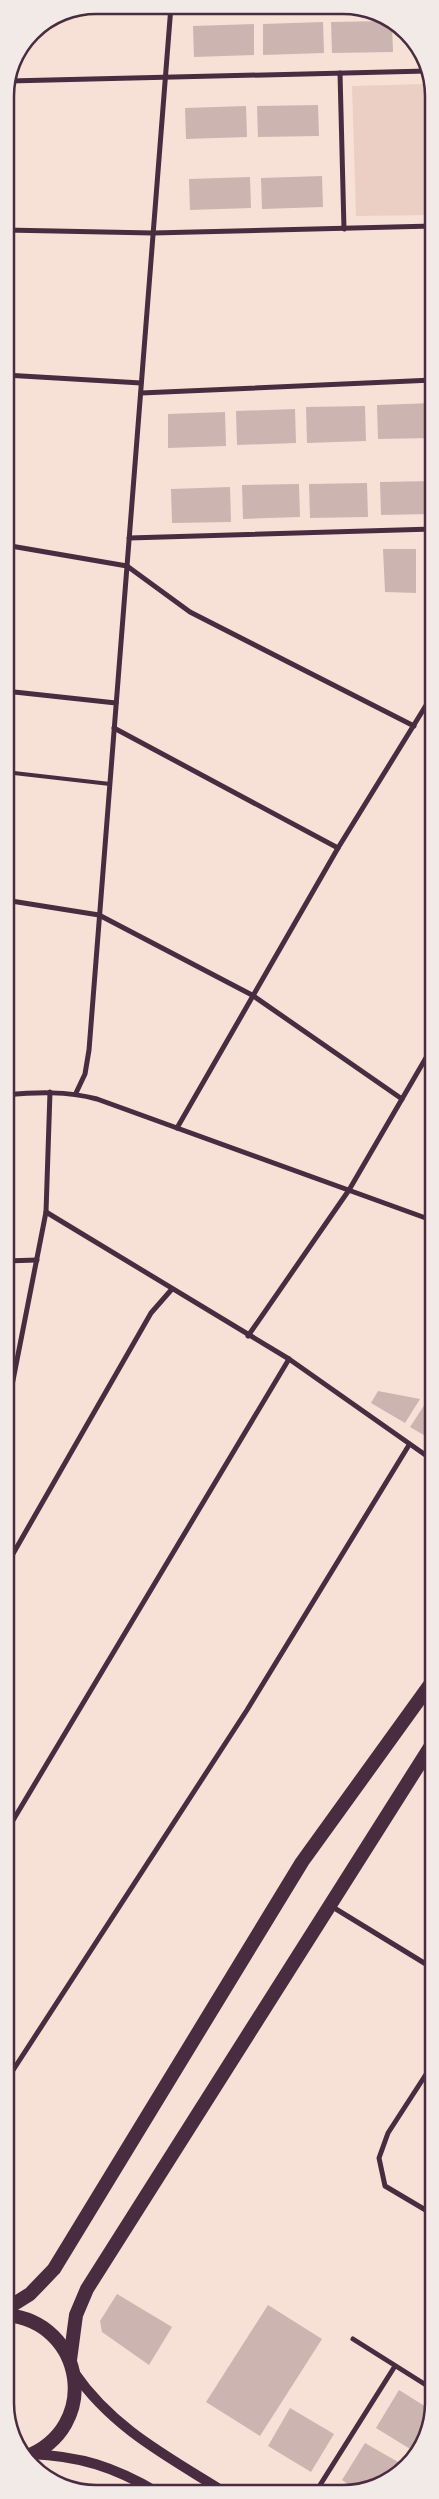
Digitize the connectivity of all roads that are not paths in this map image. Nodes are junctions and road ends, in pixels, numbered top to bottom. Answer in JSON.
{"nodes":[{"id":1,"x":170,"y":14,"type":"edge"},
{"id":2,"x":421,"y":71,"type":"edge"},
{"id":3,"x":340,"y":73,"type":"junction"},
{"id":4,"x":166,"y":78,"type":"junction"},
{"id":5,"x":16,"y":81,"type":"edge"},
{"id":6,"x":425,"y":226,"type":"edge"},
{"id":7,"x":14,"y":230,"type":"edge"},
{"id":8,"x":344,"y":230,"type":"junction"},
{"id":9,"x":153,"y":233,"type":"junction"},
{"id":10,"x":14,"y":376,"type":"edge"},
{"id":11,"x":425,"y":380,"type":"edge"},
{"id":12,"x":141,"y":383,"type":"junction"},
{"id":13,"x":141,"y":393,"type":"junction"},
{"id":14,"x":425,"y":529,"type":"edge"},
{"id":15,"x":129,"y":538,"type":"junction"},
{"id":16,"x":14,"y":547,"type":"edge"},
{"id":17,"x":127,"y":566,"type":"junction"},
{"id":18,"x":14,"y":693,"type":"edge"},
{"id":19,"x":116,"y":703,"type":"junction"},
{"id":20,"x":425,"y":708,"type":"edge"},
{"id":21,"x":414,"y":726,"type":"junction"},
{"id":22,"x":114,"y":728,"type":"junction"},
{"id":23,"x":14,"y":773,"type":"edge"},
{"id":24,"x":110,"y":784,"type":"junction"},
{"id":25,"x":338,"y":848,"type":"junction"},
{"id":26,"x":14,"y":901,"type":"edge"},
{"id":27,"x":99,"y":915,"type":"junction"},
{"id":28,"x":252,"y":995,"type":"junction"},
{"id":29,"x":425,"y":1059,"type":"edge"},
{"id":30,"x":50,"y":1092,"type":"junction"},
{"id":31,"x":14,"y":1094,"type":"edge"},
{"id":32,"x":76,"y":1094,"type":"junction"},
{"id":33,"x":402,"y":1099,"type":"junction"},
{"id":34,"x":177,"y":1128,"type":"junction"},
{"id":35,"x":349,"y":1190,"type":"junction"},
{"id":36,"x":46,"y":1212,"type":"junction"},
{"id":37,"x":425,"y":1217,"type":"edge"},
{"id":38,"x":37,"y":1260,"type":"junction"},
{"id":39,"x":14,"y":1261,"type":"edge"},
{"id":40,"x":172,"y":1289,"type":"junction"},
{"id":41,"x":248,"y":1336,"type":"junction"},
{"id":42,"x":289,"y":1359,"type":"junction"},
{"id":43,"x":14,"y":1376,"type":"edge"},
{"id":44,"x":409,"y":1446,"type":"junction"},
{"id":45,"x":425,"y":1456,"type":"edge"},
{"id":46,"x":14,"y":1552,"type":"edge"},
{"id":47,"x":425,"y":1691,"type":"edge"},
{"id":48,"x":425,"y":1755,"type":"edge"},
{"id":49,"x":14,"y":1818,"type":"edge"},
{"id":50,"x":328,"y":1904,"type":"junction"},
{"id":51,"x":425,"y":1963,"type":"edge"},
{"id":52,"x":14,"y":2069,"type":"edge"},
{"id":53,"x":425,"y":2076,"type":"edge"},
{"id":54,"x":425,"y":2210,"type":"edge"},
{"id":55,"x":14,"y":2304,"type":"edge"},
{"id":56,"x":14,"y":2316,"type":"edge"},
{"id":57,"x":353,"y":2339,"type":"dead end"},
{"id":58,"x":71,"y":2365,"type":"junction"},
{"id":59,"x":395,"y":2366,"type":"junction"},
{"id":60,"x":425,"y":2384,"type":"edge"},
{"id":61,"x":31,"y":2453,"type":"edge"},
{"id":62,"x":33,"y":2455,"type":"edge"},
{"id":63,"x":145,"y":2485,"type":"edge"},
{"id":64,"x":213,"y":2485,"type":"edge"},
{"id":65,"x":320,"y":2485,"type":"edge"}],
"edges":[{"from":1,"to":4,"type":"street"},
{"from":2,"to":3,"type":"street"},
{"from":3,"to":4,"type":"street"},
{"from":3,"to":8,"type":"street"},
{"from":4,"to":5,"type":"street"},
{"from":4,"to":9,"type":"street"},
{"from":6,"to":8,"type":"street"},
{"from":7,"to":9,"type":"street"},
{"from":8,"to":9,"type":"street"},
{"from":9,"to":12,"type":"street"},
{"from":10,"to":12,"type":"street"},
{"from":11,"to":13,"type":"street"},
{"from":12,"to":13,"type":"street"},
{"from":13,"to":15,"type":"street"},
{"from":14,"to":15,"type":"street"},
{"from":15,"to":17,"type":"street"},
{"from":16,"to":17,"type":"street"},
{"from":17,"to":19,"type":"street"},
{"from":17,"to":21,"type":"street"},
{"from":18,"to":19,"type":"street"},
{"from":19,"to":22,"type":"street"},
{"from":20,"to":21,"type":"street"},
{"from":21,"to":25,"type":"street"},
{"from":22,"to":24,"type":"street"},
{"from":22,"to":25,"type":"street"},
{"from":23,"to":24,"type":"lane"},
{"from":24,"to":27,"type":"street"},
{"from":25,"to":28,"type":"street"},
{"from":26,"to":27,"type":"street"},
{"from":27,"to":28,"type":"street"},
{"from":27,"to":32,"type":"street"},
{"from":28,"to":33,"type":"street"},
{"from":28,"to":34,"type":"street"},
{"from":29,"to":33,"type":"street"},
{"from":30,"to":31,"type":"street"},
{"from":30,"to":32,"type":"street"},
{"from":30,"to":36,"type":"street"},
{"from":32,"to":34,"type":"street"},
{"from":33,"to":35,"type":"street"},
{"from":34,"to":35,"type":"street"},
{"from":35,"to":37,"type":"street"},
{"from":35,"to":41,"type":"street"},
{"from":36,"to":38,"type":"street"},
{"from":36,"to":40,"type":"street"},
{"from":38,"to":39,"type":"street"},
{"from":38,"to":43,"type":"street"},
{"from":40,"to":41,"type":"street"},
{"from":40,"to":46,"type":"street"},
{"from":41,"to":42,"type":"street"},
{"from":42,"to":44,"type":"street"},
{"from":42,"to":49,"type":"street"},
{"from":44,"to":45,"type":"street"},
{"from":44,"to":52,"type":"street"},
{"from":47,"to":55,"type":"highway"},
{"from":48,"to":50,"type":"highway"},
{"from":50,"to":51,"type":"street"},
{"from":50,"to":58,"type":"highway"},
{"from":53,"to":54,"type":"street"},
{"from":56,"to":58,"type":"highway"},
{"from":57,"to":59,"type":"street"},
{"from":58,"to":61,"type":"highway"},
{"from":58,"to":64,"type":"main road"},
{"from":59,"to":60,"type":"street"},
{"from":59,"to":65,"type":"street"},
{"from":62,"to":63,"type":"main road"}]}
